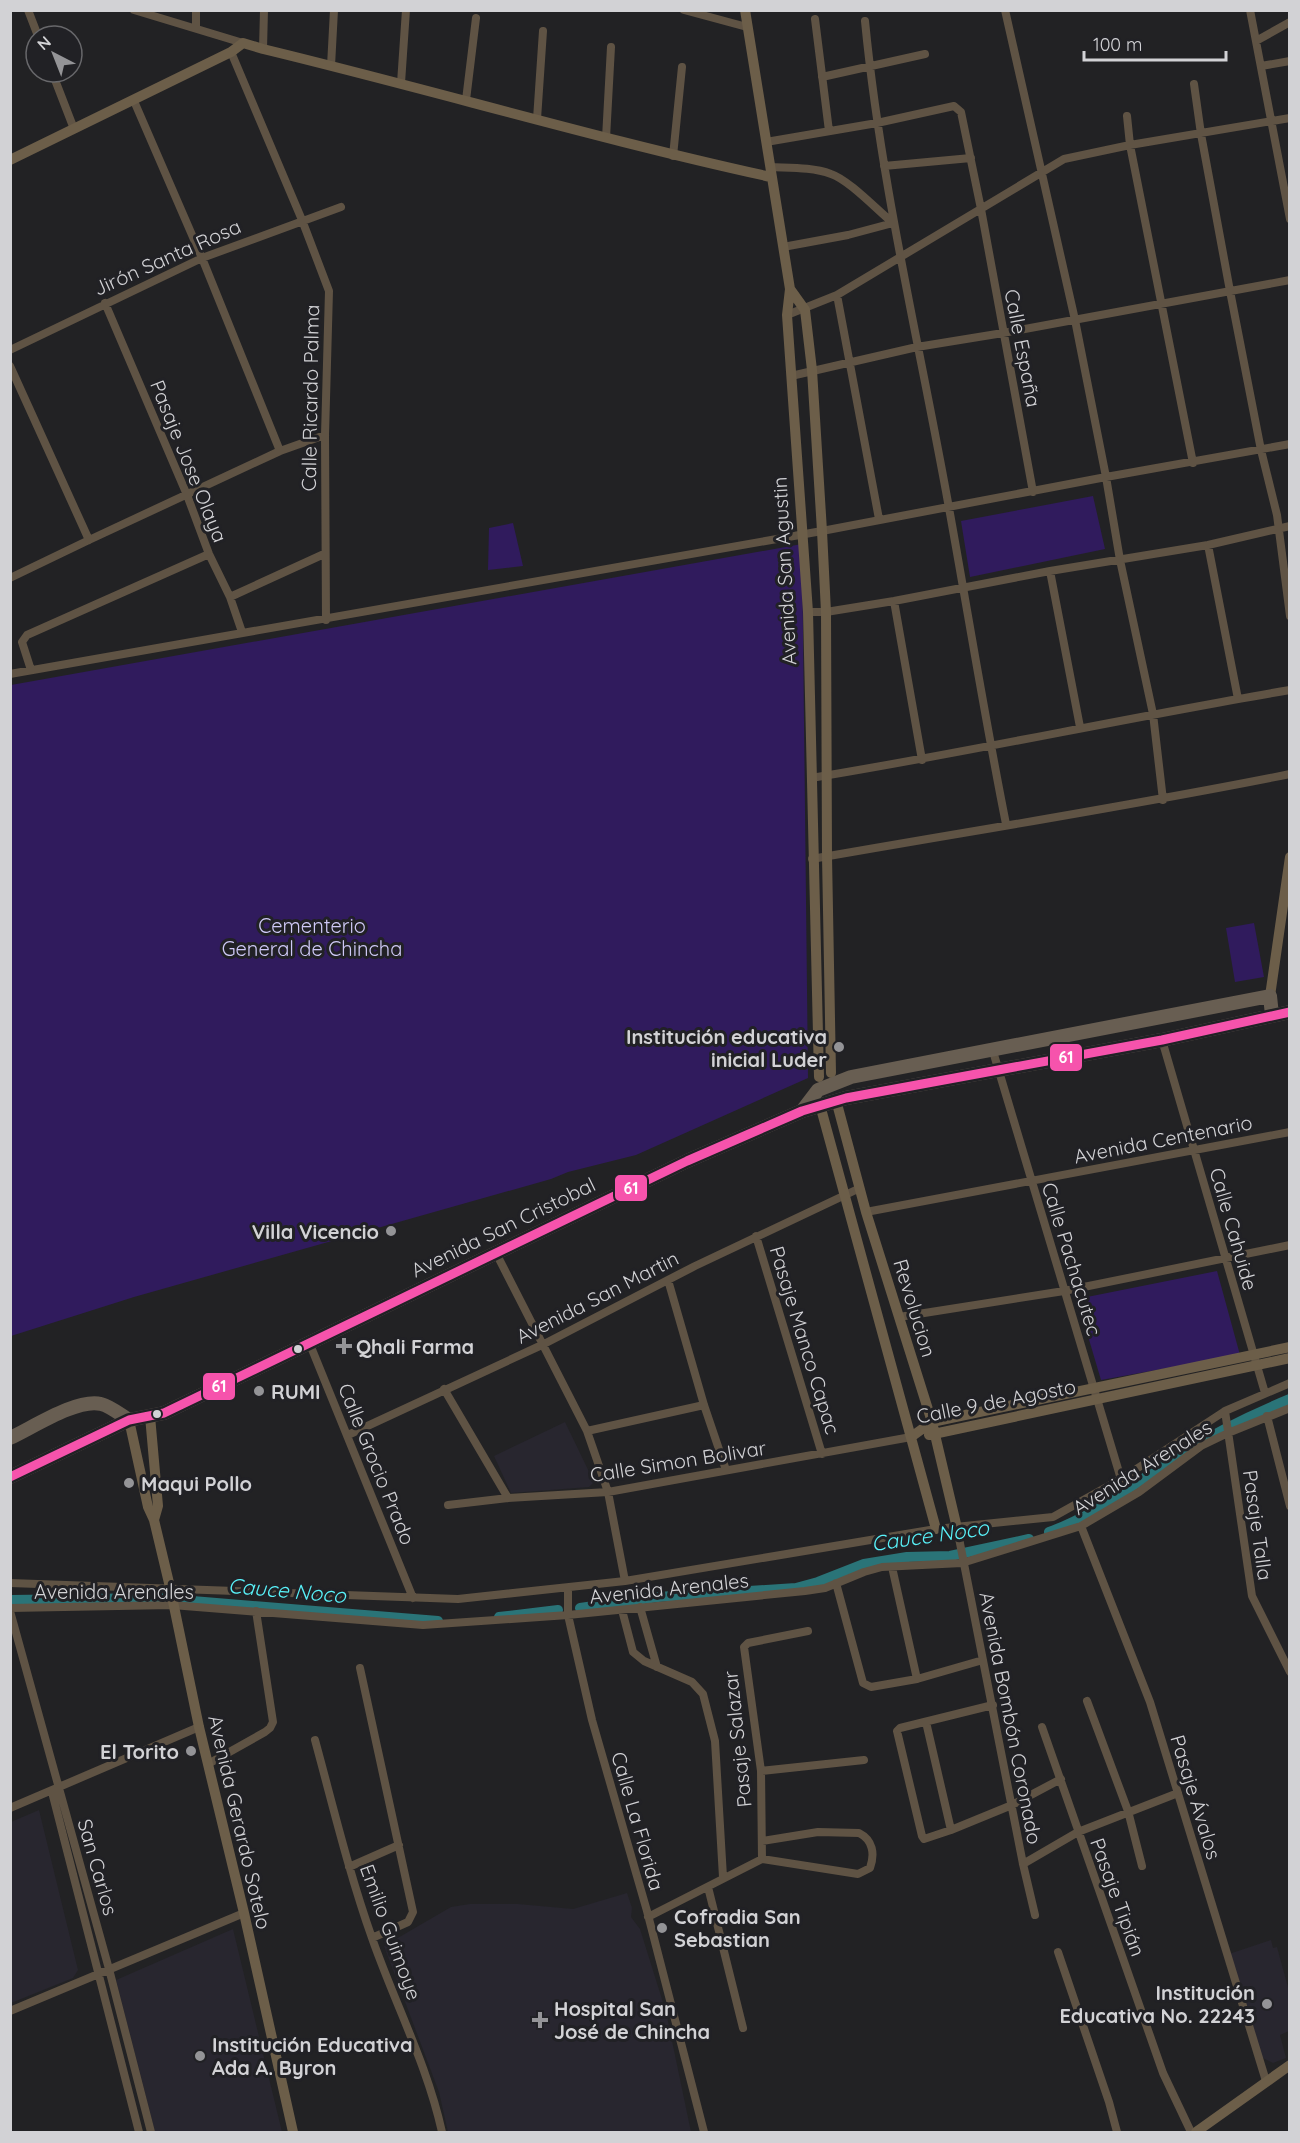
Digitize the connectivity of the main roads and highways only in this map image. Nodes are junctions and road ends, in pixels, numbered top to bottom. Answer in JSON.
{"nodes":[{"id":1,"x":1290,"y":1012,"type":"edge"},
{"id":2,"x":1272,"y":1015,"type":"junction"},
{"id":3,"x":1123,"y":1024,"type":"junction"},
{"id":4,"x":1129,"y":1046,"type":"junction"},
{"id":5,"x":802,"y":1111,"type":"junction"},
{"id":6,"x":129,"y":1420,"type":"junction"},
{"id":7,"x":10,"y":1438,"type":"edge"},
{"id":8,"x":10,"y":1477,"type":"edge"}],
"edges":[{"from":1,"to":2,"type":"highway","name":"Avenida San Cristobal"},
{"from":2,"to":3,"type":"highway"},
{"from":2,"to":4,"type":"highway","name":"Avenida San Cristobal"},
{"from":3,"to":4,"type":"highway"},
{"from":3,"to":5,"type":"highway"},
{"from":4,"to":5,"type":"highway","name":"Avenida San Cristobal"},
{"from":5,"to":6,"type":"highway","name":"Avenida San Cristobal"},
{"from":6,"to":7,"type":"highway"},
{"from":6,"to":8,"type":"highway","name":"Avenida San Cristobal"}]}
